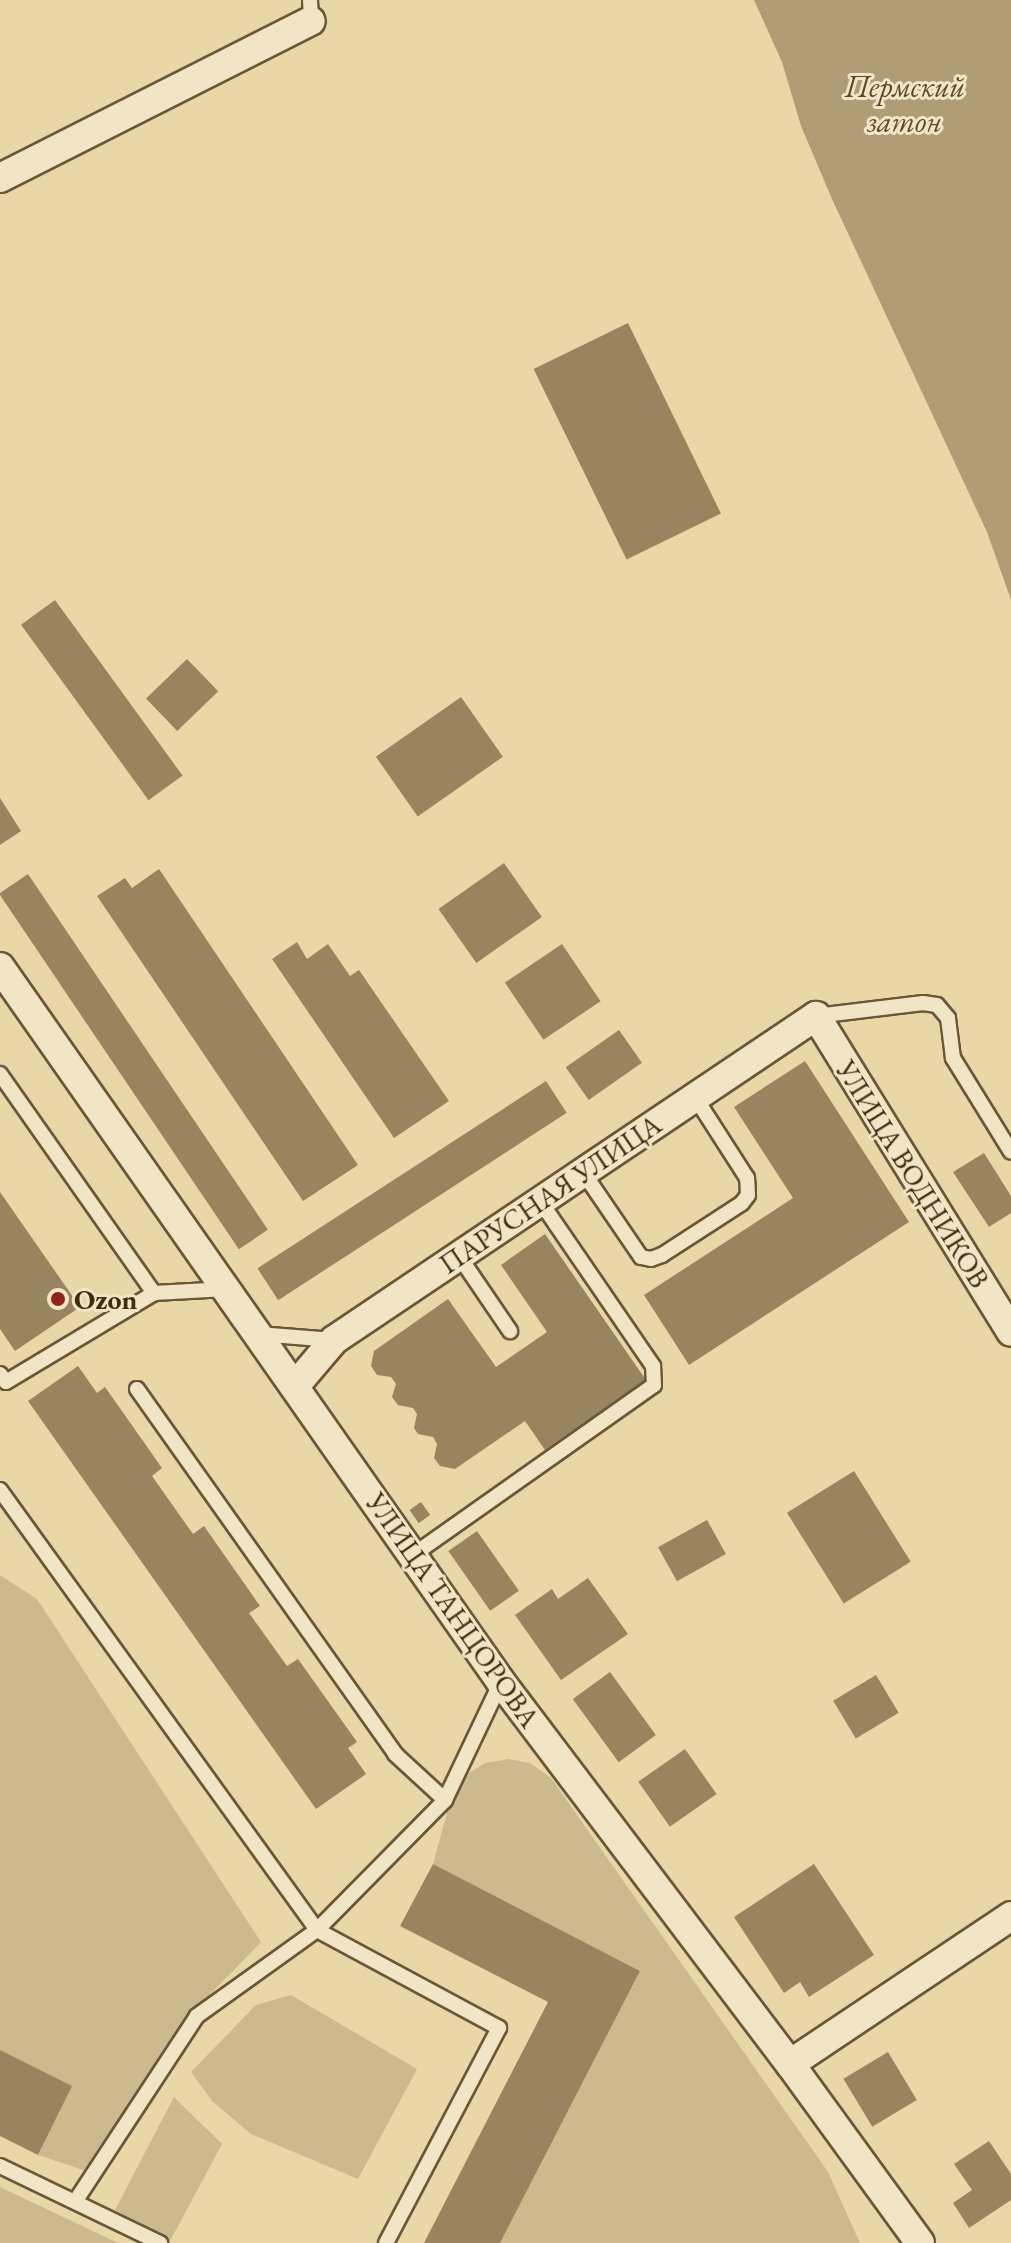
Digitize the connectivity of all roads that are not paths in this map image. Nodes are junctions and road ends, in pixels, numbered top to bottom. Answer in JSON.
{"nodes":[{"id":1,"x":310,"y":10,"type":"edge"},
{"id":2,"x":0,"y":178,"type":"edge"},
{"id":3,"x":0,"y":967,"type":"edge"},
{"id":4,"x":816,"y":1016,"type":"junction"},
{"id":5,"x":0,"y":1074,"type":"edge"},
{"id":6,"x":695,"y":1097,"type":"junction"},
{"id":7,"x":1011,"y":1152,"type":"edge"},
{"id":8,"x":583,"y":1172,"type":"junction"},
{"id":9,"x":540,"y":1201,"type":"junction"},
{"id":10,"x":459,"y":1256,"type":"junction"},
{"id":11,"x":227,"y":1289,"type":"junction"},
{"id":12,"x":154,"y":1293,"type":"junction"},
{"id":13,"x":510,"y":1331,"type":"dead end"},
{"id":14,"x":1011,"y":1332,"type":"edge"},
{"id":15,"x":259,"y":1334,"type":"junction"},
{"id":16,"x":334,"y":1340,"type":"junction"},
{"id":17,"x":0,"y":1374,"type":"edge"},
{"id":18,"x":295,"y":1386,"type":"junction"},
{"id":19,"x":137,"y":1389,"type":"dead end"},
{"id":20,"x":0,"y":1490,"type":"edge"},
{"id":21,"x":413,"y":1555,"type":"junction"},
{"id":22,"x":501,"y":1682,"type":"junction"},
{"id":23,"x":445,"y":1800,"type":"junction"},
{"id":24,"x":1011,"y":1916,"type":"edge"},
{"id":25,"x":317,"y":1930,"type":"junction"},
{"id":26,"x":790,"y":2064,"type":"junction"},
{"id":27,"x":0,"y":2166,"type":"edge"},
{"id":28,"x":75,"y":2202,"type":"junction"},
{"id":29,"x":160,"y":2243,"type":"edge"},
{"id":30,"x":386,"y":2243,"type":"edge"},
{"id":31,"x":920,"y":2243,"type":"edge"}],
"edges":[{"from":1,"to":2,"type":"street"},
{"from":3,"to":11,"type":"street","name":"УЛИЦА ТАНЦОРОВА"},
{"from":4,"to":6,"type":"street","name":"ПАРУСНАЯ УЛИЦА"},
{"from":4,"to":7,"type":"lane"},
{"from":4,"to":14,"type":"street","name":"УЛИЦА ВОДНИКОВ"},
{"from":5,"to":12,"type":"lane"},
{"from":6,"to":8,"type":"street","name":"ПАРУСНАЯ УЛИЦА"},
{"from":6,"to":8,"type":"lane"},
{"from":8,"to":9,"type":"street","name":"ПАРУСНАЯ УЛИЦА"},
{"from":9,"to":10,"type":"street","name":"ПАРУСНАЯ УЛИЦА"},
{"from":9,"to":21,"type":"lane"},
{"from":10,"to":13,"type":"lane"},
{"from":10,"to":16,"type":"street","name":"ПАРУСНАЯ УЛИЦА"},
{"from":11,"to":12,"type":"lane"},
{"from":11,"to":15,"type":"street","name":"УЛИЦА ТАНЦОРОВА"},
{"from":12,"to":17,"type":"lane"},
{"from":15,"to":16,"type":"lane"},
{"from":15,"to":18,"type":"street","name":"УЛИЦА ТАНЦОРОВА"},
{"from":16,"to":18,"type":"street","name":"ПАРУСНАЯ УЛИЦА"},
{"from":18,"to":21,"type":"street","name":"УЛИЦА ТАНЦОРОВА"},
{"from":19,"to":23,"type":"lane"},
{"from":20,"to":25,"type":"lane"},
{"from":21,"to":22,"type":"street","name":"УЛИЦА ТАНЦОРОВА"},
{"from":22,"to":23,"type":"lane"},
{"from":22,"to":26,"type":"street","name":"УЛИЦА ТАНЦОРОВА"},
{"from":23,"to":25,"type":"lane"},
{"from":24,"to":26,"type":"street"},
{"from":25,"to":28,"type":"lane"},
{"from":25,"to":30,"type":"lane"},
{"from":26,"to":31,"type":"street","name":"УЛИЦА ТАНЦОРОВА"},
{"from":27,"to":28,"type":"lane"},
{"from":28,"to":29,"type":"lane"}]}
